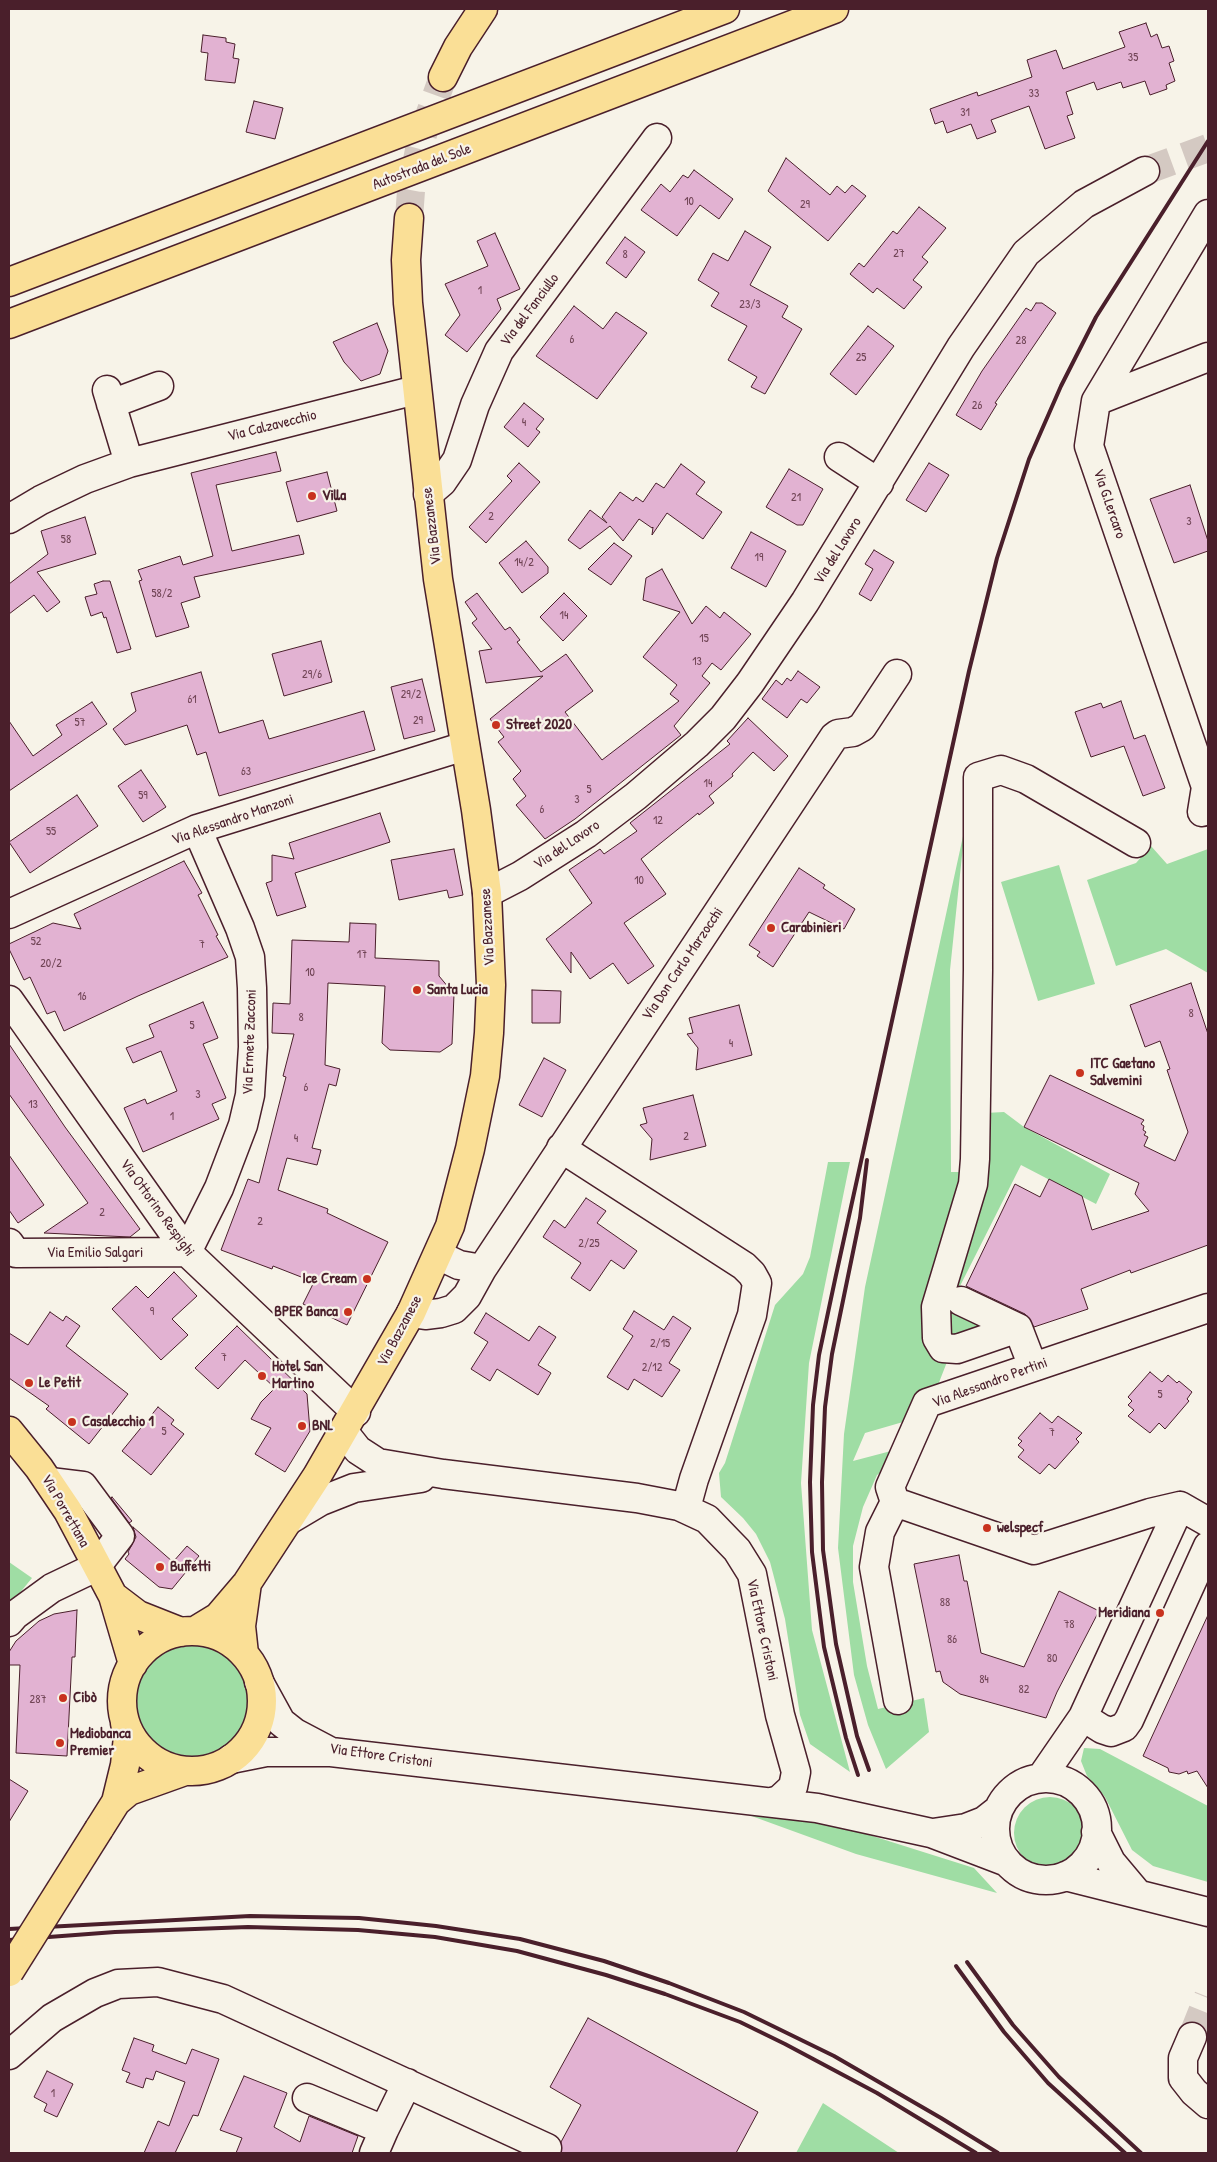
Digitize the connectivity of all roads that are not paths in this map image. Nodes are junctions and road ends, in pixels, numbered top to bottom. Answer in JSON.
{"nodes":[{"id":1,"x":483,"y":9,"type":"edge"},
{"id":2,"x":725,"y":9,"type":"edge"},
{"id":3,"x":834,"y":9,"type":"edge"},
{"id":4,"x":443,"y":77,"type":"tunnel mouth"},
{"id":5,"x":657,"y":138,"type":"dead end"},
{"id":6,"x":1145,"y":171,"type":"tunnel mouth"},
{"id":7,"x":1208,"y":214,"type":"edge"},
{"id":8,"x":408,"y":218,"type":"tunnel mouth"},
{"id":9,"x":9,"y":282,"type":"edge"},
{"id":10,"x":9,"y":324,"type":"edge"},
{"id":11,"x":1208,"y":357,"type":"edge"},
{"id":12,"x":159,"y":386,"type":"dead end"},
{"id":13,"x":416,"y":390,"type":"junction"},
{"id":14,"x":1096,"y":401,"type":"junction"},
{"id":15,"x":839,"y":457,"type":"dead end"},
{"id":16,"x":129,"y":463,"type":"junction"},
{"id":17,"x":879,"y":483,"type":"junction"},
{"id":18,"x":428,"y":494,"type":"junction"},
{"id":19,"x":9,"y":520,"type":"edge"},
{"id":20,"x":897,"y":674,"type":"dead end"},
{"id":21,"x":465,"y":746,"type":"junction"},
{"id":22,"x":1202,"y":812,"type":"dead end"},
{"id":23,"x":197,"y":829,"type":"junction"},
{"id":24,"x":1136,"y":843,"type":"dead end"},
{"id":25,"x":487,"y":893,"type":"junction"},
{"id":26,"x":9,"y":914,"type":"edge"},
{"id":27,"x":9,"y":1000,"type":"edge"},
{"id":28,"x":561,"y":1148,"type":"junction"},
{"id":29,"x":9,"y":1243,"type":"edge"},
{"id":30,"x":187,"y":1252,"type":"junction"},
{"id":31,"x":438,"y":1255,"type":"junction"},
{"id":32,"x":482,"y":1269,"type":"junction"},
{"id":33,"x":961,"y":1301,"type":"dead end"},
{"id":34,"x":1208,"y":1308,"type":"edge"},
{"id":35,"x":411,"y":1314,"type":"junction"},
{"id":36,"x":1018,"y":1328,"type":"junction"},
{"id":37,"x":1033,"y":1367,"type":"junction"},
{"id":38,"x":349,"y":1421,"type":"junction"},
{"id":39,"x":9,"y":1431,"type":"edge"},
{"id":40,"x":443,"y":1474,"type":"junction"},
{"id":41,"x":50,"y":1482,"type":"junction"},
{"id":42,"x":895,"y":1502,"type":"junction"},
{"id":43,"x":1180,"y":1506,"type":"junction"},
{"id":44,"x":686,"y":1508,"type":"junction"},
{"id":45,"x":289,"y":1520,"type":"junction"},
{"id":46,"x":1208,"y":1522,"type":"edge"},
{"id":47,"x":1208,"y":1546,"type":"edge"},
{"id":48,"x":96,"y":1567,"type":"junction"},
{"id":49,"x":247,"y":1583,"type":"junction"},
{"id":50,"x":113,"y":1596,"type":"junction"},
{"id":51,"x":9,"y":1622,"type":"edge"},
{"id":52,"x":188,"y":1632,"type":"junction"},
{"id":53,"x":244,"y":1654,"type":"junction"},
{"id":54,"x":133,"y":1664,"type":"junction"},
{"id":55,"x":259,"y":1682,"type":"junction"},
{"id":56,"x":898,"y":1700,"type":"dead end"},
{"id":57,"x":123,"y":1714,"type":"junction"},
{"id":58,"x":1092,"y":1723,"type":"junction"},
{"id":59,"x":331,"y":1752,"type":"junction"},
{"id":60,"x":231,"y":1759,"type":"junction"},
{"id":61,"x":185,"y":1771,"type":"junction"},
{"id":62,"x":796,"y":1772,"type":"junction"},
{"id":63,"x":1049,"y":1778,"type":"junction"},
{"id":64,"x":116,"y":1802,"type":"junction"},
{"id":65,"x":772,"y":1802,"type":"junction"},
{"id":66,"x":817,"y":1808,"type":"junction"},
{"id":67,"x":998,"y":1810,"type":"junction"},
{"id":68,"x":1096,"y":1832,"type":"junction"},
{"id":69,"x":931,"y":1834,"type":"junction"},
{"id":70,"x":1007,"y":1862,"type":"junction"},
{"id":71,"x":1065,"y":1876,"type":"junction"},
{"id":72,"x":1137,"y":1893,"type":"junction"},
{"id":73,"x":1208,"y":1896,"type":"edge"},
{"id":74,"x":1167,"y":1900,"type":"junction"},
{"id":75,"x":1208,"y":1912,"type":"edge"},
{"id":76,"x":9,"y":1972,"type":"edge"},
{"id":77,"x":1192,"y":2037,"type":"tunnel mouth"},
{"id":78,"x":9,"y":2055,"type":"edge"},
{"id":79,"x":407,"y":2083,"type":"junction"},
{"id":80,"x":308,"y":2098,"type":"dead end"},
{"id":81,"x":1208,"y":2104,"type":"edge"},
{"id":82,"x":379,"y":2142,"type":"edge"},
{"id":83,"x":547,"y":2148,"type":"dead end"}],
"edges":[{"from":1,"to":4,"type":"main road"},
{"from":2,"to":9,"type":"main road"},
{"from":3,"to":10,"type":"main road","name":"Autostrada del Sole"},
{"from":5,"to":18,"type":"street","name":"Via del Fanciullo"},
{"from":6,"to":17,"type":"street","name":"Via del Lavoro"},
{"from":7,"to":14,"type":"street","name":"Via G.Lercaro"},
{"from":8,"to":13,"type":"main road","name":"Via Bazzanese"},
{"from":11,"to":14,"type":"street"},
{"from":12,"to":16,"type":"street"},
{"from":13,"to":16,"type":"street","name":"Via Calzavecchio"},
{"from":13,"to":18,"type":"main road","name":"Via Bazzanese"},
{"from":14,"to":22,"type":"street","name":"Via G.Lercaro"},
{"from":15,"to":17,"type":"street"},
{"from":16,"to":19,"type":"street","name":"Via Calzavecchio"},
{"from":17,"to":25,"type":"street","name":"Via del Lavoro"},
{"from":18,"to":21,"type":"main road","name":"Via Bazzanese"},
{"from":20,"to":28,"type":"street","name":"Via Don Carlo Marzocchi"},
{"from":21,"to":23,"type":"street","name":"Via Alessandro Manzoni"},
{"from":21,"to":25,"type":"main road","name":"Via Bazzanese"},
{"from":23,"to":26,"type":"street","name":"Via Alessandro Manzoni"},
{"from":23,"to":30,"type":"street","name":"Via Ermete Zacconi"},
{"from":24,"to":36,"type":"street"},
{"from":25,"to":31,"type":"main road","name":"Via Bazzanese"},
{"from":27,"to":30,"type":"street","name":"Via Ottorino Respighi"},
{"from":28,"to":32,"type":"street","name":"Via Don Carlo Marzocchi"},
{"from":28,"to":44,"type":"street"},
{"from":29,"to":30,"type":"street","name":"Via Emilio Salgari"},
{"from":30,"to":38,"type":"street","name":"Via Ottorino Respighi"},
{"from":31,"to":32,"type":"street"},
{"from":31,"to":35,"type":"main road","name":"Via Bazzanese"},
{"from":32,"to":35,"type":"street","name":"Via Don Carlo Marzocchi"},
{"from":33,"to":36,"type":"street"},
{"from":34,"to":37,"type":"street","name":"Via Alessandro Pertini"},
{"from":35,"to":38,"type":"main road","name":"Via Bazzanese"},
{"from":36,"to":37,"type":"street"},
{"from":37,"to":42,"type":"street","name":"Via Alessandro Pertini"},
{"from":38,"to":40,"type":"street","name":"Via Ettore Cristoni"},
{"from":38,"to":45,"type":"main road","name":"Via Bazzanese"},
{"from":39,"to":41,"type":"main road","name":"Via Porrettana"},
{"from":40,"to":44,"type":"street","name":"Via Ettore Cristoni"},
{"from":40,"to":45,"type":"street","name":"Via Ettore Cristoni"},
{"from":41,"to":48,"type":"main road","name":"Via Porrettana"},
{"from":41,"to":48,"type":"street"},
{"from":42,"to":43,"type":"street"},
{"from":42,"to":56,"type":"street"},
{"from":43,"to":46,"type":"street"},
{"from":43,"to":58,"type":"street"},
{"from":44,"to":62,"type":"street","name":"Via Ettore Cristoni"},
{"from":45,"to":49,"type":"main road","name":"Via Bazzanese"},
{"from":47,"to":58,"type":"street"},
{"from":48,"to":50,"type":"main road","name":"Via Porrettana"},
{"from":48,"to":51,"type":"street"},
{"from":49,"to":52,"type":"main road","name":"Via Bazzanese"},
{"from":49,"to":53,"type":"main road","name":"Via Bazzanese"},
{"from":50,"to":52,"type":"main road","name":"Via Porrettana"},
{"from":50,"to":54,"type":"main road","name":"Via Porrettana"},
{"from":52,"to":53,"type":"main road"},
{"from":52,"to":54,"type":"main road"},
{"from":53,"to":55,"type":"main road"},
{"from":54,"to":57,"type":"main road"},
{"from":55,"to":59,"type":"street","name":"Via Ettore Cristoni"},
{"from":55,"to":60,"type":"main road"},
{"from":57,"to":61,"type":"main road"},
{"from":57,"to":64,"type":"main road"},
{"from":58,"to":63,"type":"street"},
{"from":59,"to":60,"type":"street"},
{"from":59,"to":65,"type":"street","name":"Via Ettore Cristoni"},
{"from":60,"to":61,"type":"main road"},
{"from":61,"to":64,"type":"main road"},
{"from":62,"to":65,"type":"street"},
{"from":62,"to":66,"type":"street","name":"Via Ettore Cristoni"},
{"from":63,"to":67,"type":"street"},
{"from":63,"to":68,"type":"street"},
{"from":64,"to":76,"type":"main road","bridge":true},
{"from":65,"to":66,"type":"street","name":"Via Ettore Cristoni"},
{"from":66,"to":69,"type":"street","name":"Via Ettore Cristoni"},
{"from":67,"to":69,"type":"street","name":"Via Ettore Cristoni"},
{"from":67,"to":70,"type":"street"},
{"from":68,"to":71,"type":"street"},
{"from":68,"to":72,"type":"street"},
{"from":69,"to":70,"type":"street","name":"Via Ettore Cristoni"},
{"from":70,"to":71,"type":"street"},
{"from":71,"to":72,"type":"street"},
{"from":72,"to":74,"type":"street"},
{"from":73,"to":74,"type":"street"},
{"from":74,"to":75,"type":"street"},
{"from":77,"to":81,"type":"street"},
{"from":78,"to":79,"type":"street"},
{"from":79,"to":82,"type":"street"},
{"from":79,"to":83,"type":"street"},
{"from":80,"to":82,"type":"street"}]}
